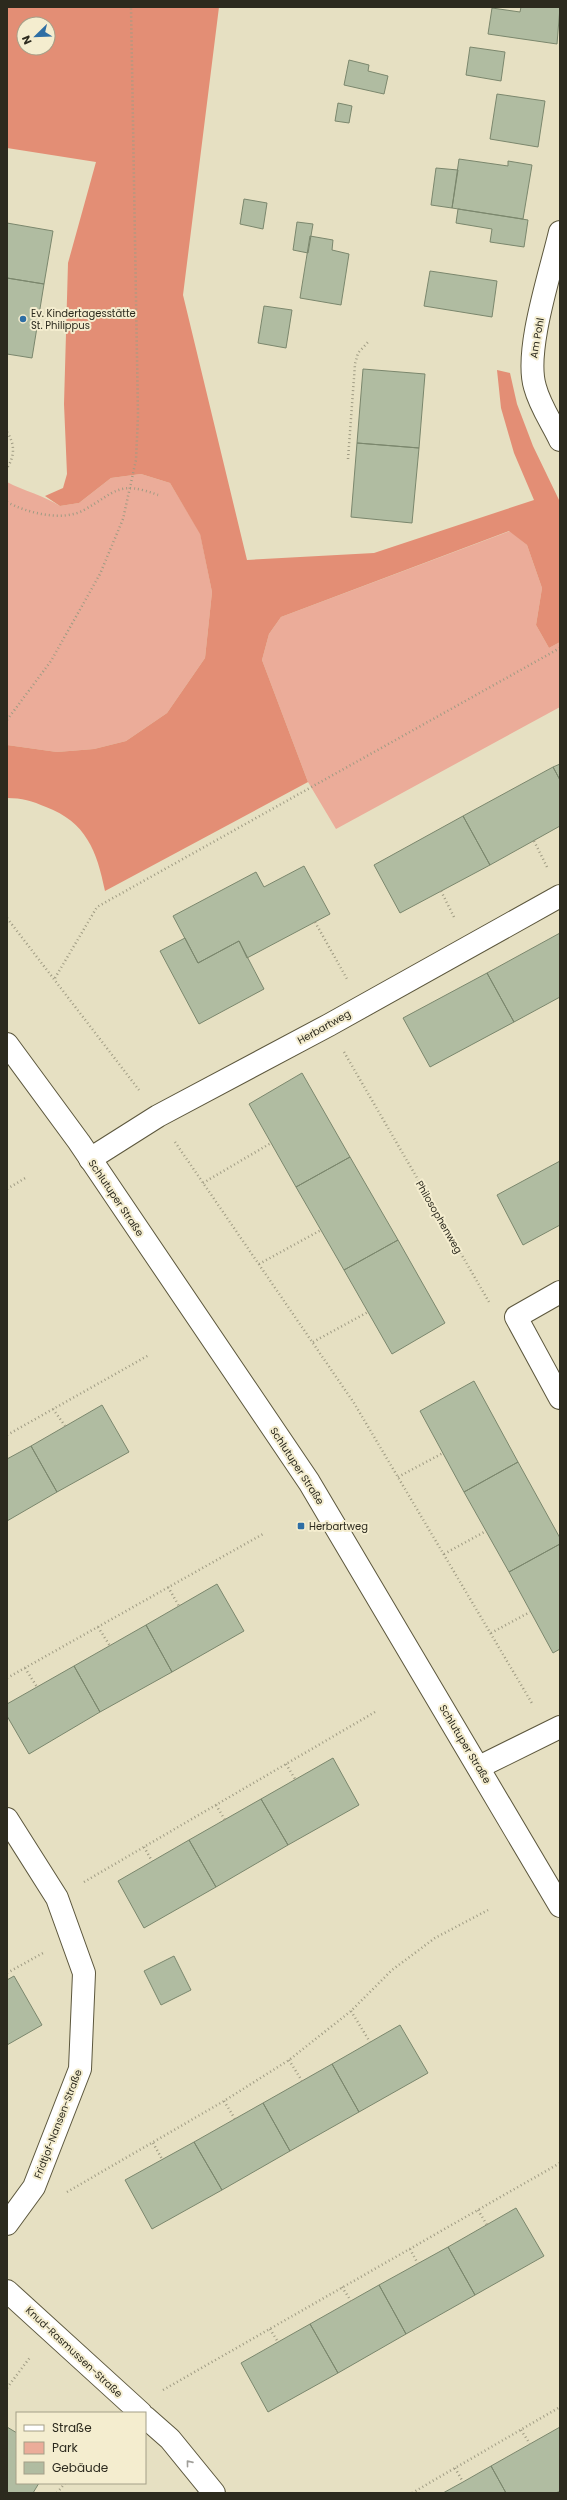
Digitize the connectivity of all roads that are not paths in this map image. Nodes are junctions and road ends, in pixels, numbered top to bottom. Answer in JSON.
{"nodes":[{"id":1,"x":560,"y":232,"type":"edge"},
{"id":2,"x":560,"y":440,"type":"edge"},
{"id":3,"x":560,"y":896,"type":"edge"},
{"id":4,"x":7,"y":1044,"type":"edge"},
{"id":5,"x":90,"y":1159,"type":"junction"},
{"id":6,"x":560,"y":1292,"type":"edge"},
{"id":7,"x":560,"y":1398,"type":"edge"},
{"id":8,"x":555,"y":1729,"type":"edge"},
{"id":9,"x":479,"y":1767,"type":"junction"},
{"id":10,"x":7,"y":1819,"type":"edge"},
{"id":11,"x":560,"y":1906,"type":"edge"},
{"id":12,"x":7,"y":2224,"type":"edge"},
{"id":13,"x":7,"y":2291,"type":"edge"},
{"id":14,"x":140,"y":2412,"type":"edge"},
{"id":15,"x":146,"y":2418,"type":"edge"},
{"id":16,"x":214,"y":2493,"type":"edge"}],
"edges":[{"from":1,"to":2,"type":"street","name":"Am Pohl"},
{"from":3,"to":5,"type":"street","name":"Herbartweg"},
{"from":4,"to":5,"type":"street","name":"Schlutuper Straße"},
{"from":5,"to":9,"type":"street","name":"Schlutuper Straße"},
{"from":6,"to":7,"type":"street"},
{"from":8,"to":9,"type":"street"},
{"from":9,"to":11,"type":"street","name":"Schlutuper Straße"},
{"from":10,"to":12,"type":"street","name":"Fridtjof-Nansen-Straße"},
{"from":13,"to":14,"type":"street","name":"Knud-Rasmussen-Straße"},
{"from":16,"to":15,"type":"street","one_way":true}]}
